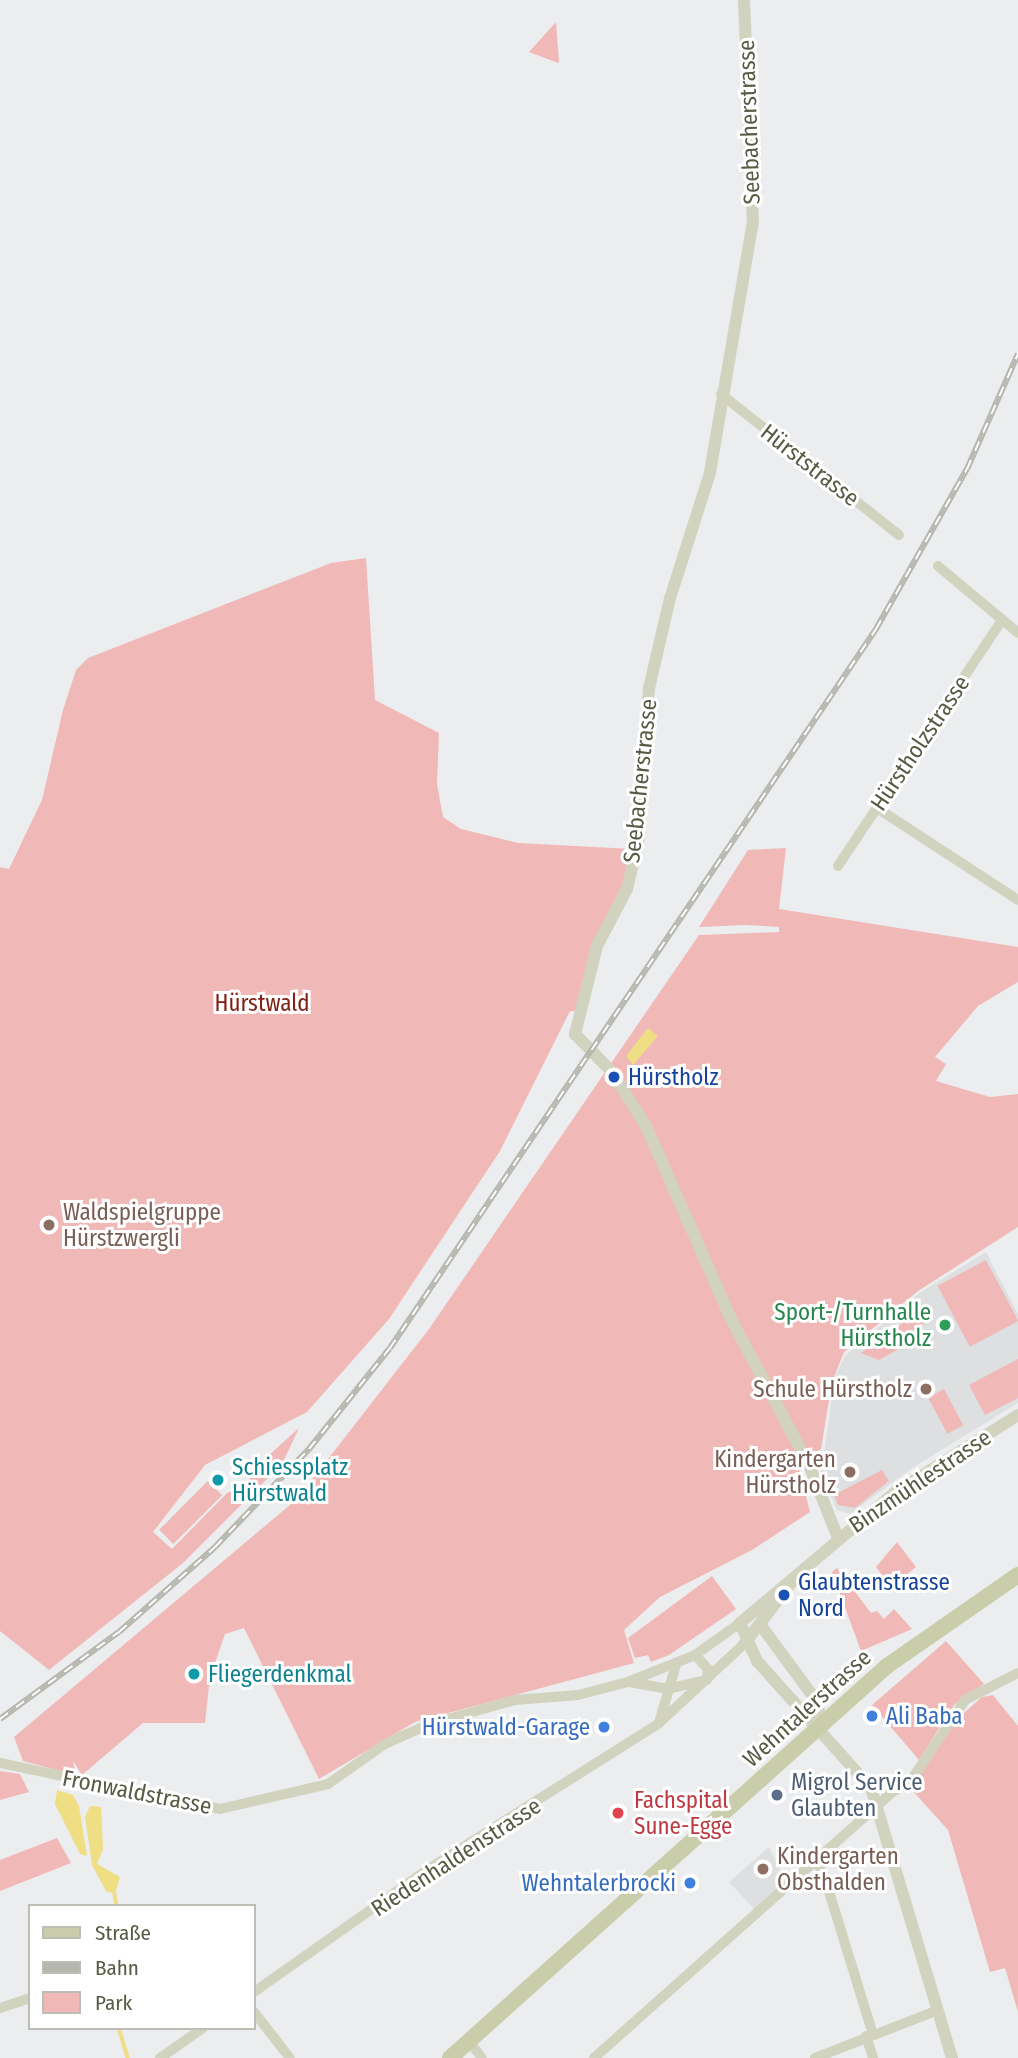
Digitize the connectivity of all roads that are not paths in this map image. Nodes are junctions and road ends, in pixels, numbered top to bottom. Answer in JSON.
{"nodes":[{"id":1,"x":744,"y":0,"type":"edge"},
{"id":2,"x":721,"y":394,"type":"junction"},
{"id":3,"x":899,"y":535,"type":"dead end"},
{"id":4,"x":938,"y":566,"type":"dead end"},
{"id":5,"x":1002,"y":620,"type":"junction"},
{"id":6,"x":1018,"y":633,"type":"edge"},
{"id":7,"x":877,"y":808,"type":"junction"},
{"id":8,"x":838,"y":866,"type":"dead end"},
{"id":9,"x":1018,"y":900,"type":"edge"},
{"id":10,"x":1018,"y":1415,"type":"edge"},
{"id":11,"x":838,"y":1538,"type":"junction"},
{"id":12,"x":1018,"y":1575,"type":"edge"},
{"id":13,"x":794,"y":1579,"type":"junction"},
{"id":14,"x":740,"y":1623,"type":"junction"},
{"id":15,"x":762,"y":1627,"type":"junction"},
{"id":16,"x":744,"y":1644,"type":"junction"},
{"id":17,"x":695,"y":1656,"type":"junction"},
{"id":18,"x":676,"y":1665,"type":"junction"},
{"id":19,"x":1018,"y":1673,"type":"edge"},
{"id":20,"x":707,"y":1679,"type":"junction"},
{"id":21,"x":628,"y":1682,"type":"junction"},
{"id":22,"x":667,"y":1689,"type":"junction"},
{"id":23,"x":659,"y":1723,"type":"junction"},
{"id":24,"x":820,"y":1726,"type":"junction"},
{"id":25,"x":0,"y":1763,"type":"edge"},
{"id":26,"x":878,"y":1805,"type":"junction"},
{"id":27,"x":815,"y":1861,"type":"junction"},
{"id":28,"x":256,"y":1990,"type":"edge"},
{"id":29,"x":28,"y":1999,"type":"edge"},
{"id":30,"x":0,"y":2008,"type":"edge"},
{"id":31,"x":938,"y":2010,"type":"junction"},
{"id":32,"x":256,"y":2015,"type":"edge"},
{"id":33,"x":199,"y":2030,"type":"edge"},
{"id":34,"x":869,"y":2034,"type":"junction"},
{"id":35,"x":469,"y":2042,"type":"junction"},
{"id":36,"x":160,"y":2058,"type":"edge"},
{"id":37,"x":290,"y":2058,"type":"edge"},
{"id":38,"x":450,"y":2058,"type":"edge"},
{"id":39,"x":482,"y":2058,"type":"edge"},
{"id":40,"x":594,"y":2058,"type":"edge"},
{"id":41,"x":815,"y":2058,"type":"edge"},
{"id":42,"x":873,"y":2058,"type":"edge"},
{"id":43,"x":952,"y":2058,"type":"edge"}],
"edges":[{"from":1,"to":2,"type":"street","name":"Seebacherstrasse"},
{"from":2,"to":3,"type":"street","name":"Hürststrasse"},
{"from":2,"to":11,"type":"street","name":"Seebacherstrasse"},
{"from":4,"to":5,"type":"street"},
{"from":5,"to":6,"type":"street"},
{"from":5,"to":7,"type":"street","name":"Hürstholzstrasse"},
{"from":7,"to":8,"type":"street","name":"Hürstholzstrasse"},
{"from":7,"to":9,"type":"street"},
{"from":10,"to":11,"type":"street","name":"Binzmühlestrasse"},
{"from":11,"to":13,"type":"street","name":"Binzmühlestrasse"},
{"from":12,"to":24,"type":"main road","name":"Wehntalerstrasse"},
{"from":13,"to":14,"type":"street","name":"Binzmühlestrasse"},
{"from":13,"to":15,"type":"street","name":"Binzmühlestrasse"},
{"from":14,"to":15,"type":"street"},
{"from":14,"to":16,"type":"street"},
{"from":14,"to":17,"type":"street","name":"Fronwaldstrasse"},
{"from":15,"to":16,"type":"street","name":"Binzmühlestrasse"},
{"from":15,"to":24,"type":"street"},
{"from":16,"to":20,"type":"street","name":"Riedenhaldenstrasse"},
{"from":16,"to":24,"type":"street"},
{"from":17,"to":18,"type":"street","name":"Fronwaldstrasse"},
{"from":17,"to":20,"type":"street"},
{"from":18,"to":21,"type":"street","name":"Fronwaldstrasse"},
{"from":18,"to":22,"type":"street"},
{"from":19,"to":26,"type":"street"},
{"from":20,"to":22,"type":"street","name":"Fronwaldstrasse"},
{"from":20,"to":23,"type":"street","name":"Riedenhaldenstrasse"},
{"from":21,"to":22,"type":"street","name":"Fronwaldstrasse"},
{"from":21,"to":25,"type":"street","name":"Fronwaldstrasse"},
{"from":22,"to":23,"type":"street"},
{"from":23,"to":28,"type":"street","name":"Riedenhaldenstrasse"},
{"from":24,"to":26,"type":"street"},
{"from":24,"to":35,"type":"main road","name":"Wehntalerstrasse"},
{"from":26,"to":27,"type":"street"},
{"from":26,"to":31,"type":"street"},
{"from":27,"to":34,"type":"street"},
{"from":27,"to":40,"type":"street"},
{"from":29,"to":30,"type":"street"},
{"from":31,"to":34,"type":"street"},
{"from":31,"to":43,"type":"street"},
{"from":32,"to":37,"type":"street"},
{"from":33,"to":36,"type":"street"},
{"from":34,"to":41,"type":"street"},
{"from":34,"to":42,"type":"street"},
{"from":35,"to":38,"type":"main road","name":"Wehntalerstrasse"},
{"from":35,"to":39,"type":"street"}]}
